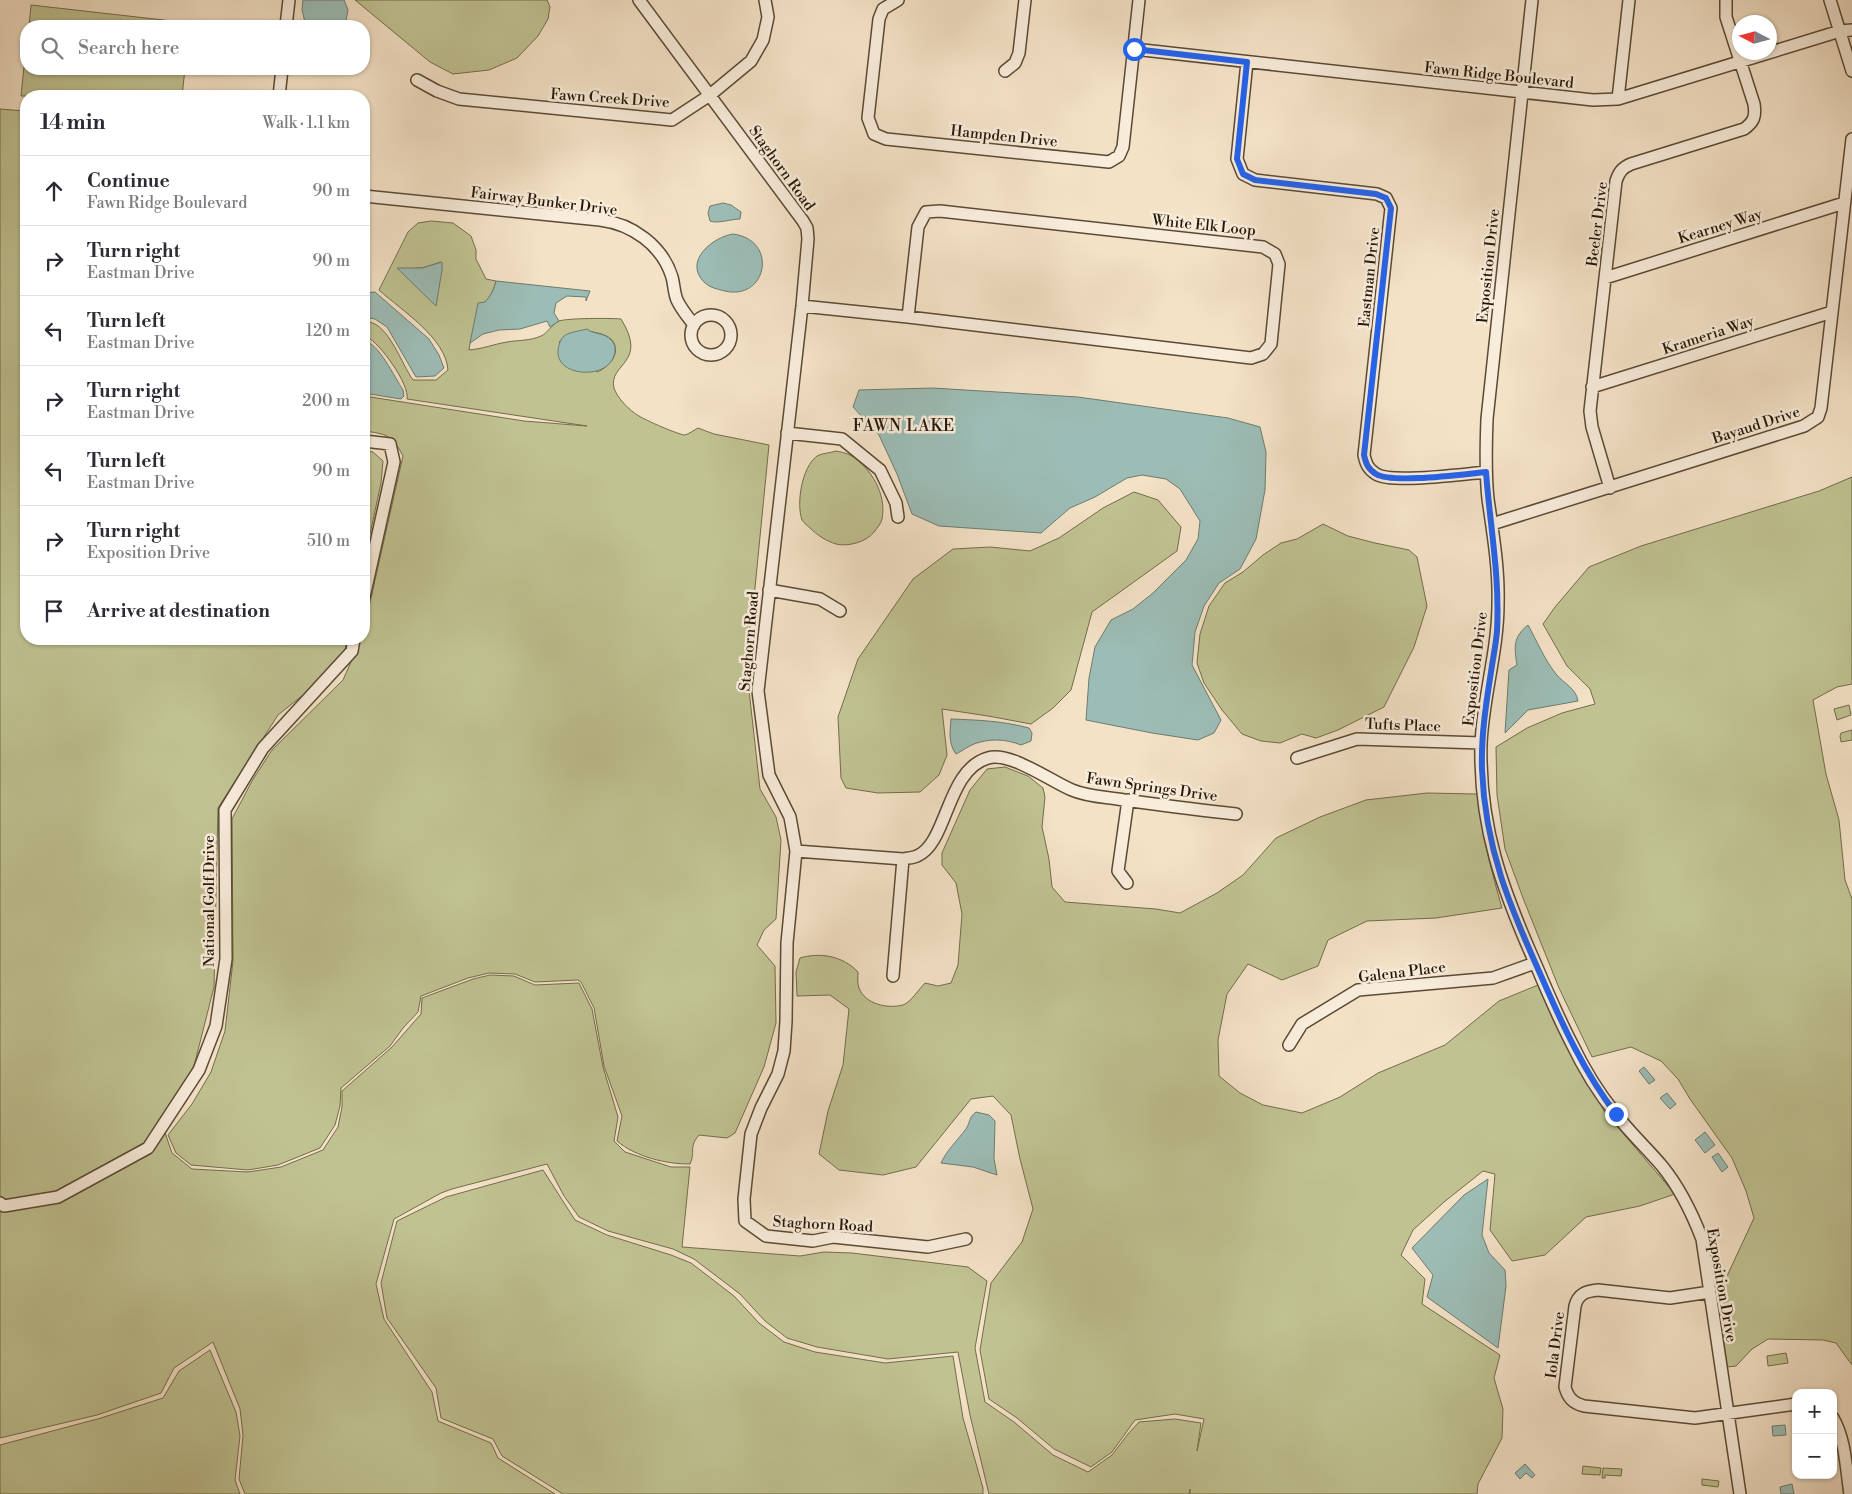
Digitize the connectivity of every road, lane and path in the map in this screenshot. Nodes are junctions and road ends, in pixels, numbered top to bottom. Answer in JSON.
{"nodes":[{"id":1,"x":289,"y":0,"type":"edge"},
{"id":2,"x":639,"y":0,"type":"edge"},
{"id":3,"x":765,"y":0,"type":"edge"},
{"id":4,"x":898,"y":0,"type":"edge"},
{"id":5,"x":1025,"y":0,"type":"edge"},
{"id":6,"x":1139,"y":0,"type":"edge"},
{"id":7,"x":1532,"y":0,"type":"edge"},
{"id":8,"x":1629,"y":0,"type":"edge"},
{"id":9,"x":1726,"y":0,"type":"edge"},
{"id":10,"x":1830,"y":0,"type":"edge"},
{"id":11,"x":287,"y":20,"type":"edge"},
{"id":12,"x":1852,"y":30,"type":"edge"},
{"id":13,"x":1840,"y":31,"type":"junction"},
{"id":14,"x":1134,"y":49,"type":"junction"},
{"id":15,"x":1247,"y":62,"type":"junction"},
{"id":16,"x":1741,"y":62,"type":"junction"},
{"id":17,"x":1005,"y":71,"type":"dead end"},
{"id":18,"x":1852,"y":71,"type":"edge"},
{"id":19,"x":281,"y":75,"type":"edge"},
{"id":20,"x":417,"y":80,"type":"dead end"},
{"id":21,"x":280,"y":90,"type":"edge"},
{"id":22,"x":1521,"y":92,"type":"junction"},
{"id":23,"x":710,"y":95,"type":"junction"},
{"id":24,"x":1618,"y":99,"type":"junction"},
{"id":25,"x":1852,"y":139,"type":"edge"},
{"id":26,"x":370,"y":197,"type":"edge"},
{"id":27,"x":1844,"y":203,"type":"junction"},
{"id":28,"x":1605,"y":278,"type":"junction"},
{"id":29,"x":802,"y":306,"type":"junction"},
{"id":30,"x":1832,"y":312,"type":"junction"},
{"id":31,"x":908,"y":317,"type":"junction"},
{"id":32,"x":694,"y":325,"type":"dead end"},
{"id":33,"x":1592,"y":387,"type":"junction"},
{"id":34,"x":787,"y":433,"type":"junction"},
{"id":35,"x":370,"y":442,"type":"edge"},
{"id":36,"x":1486,"y":472,"type":"junction"},
{"id":37,"x":1610,"y":488,"type":"junction"},
{"id":38,"x":898,"y":517,"type":"dead end"},
{"id":39,"x":1492,"y":524,"type":"junction"},
{"id":40,"x":370,"y":570,"type":"edge"},
{"id":41,"x":769,"y":590,"type":"junction"},
{"id":42,"x":840,"y":611,"type":"dead end"},
{"id":43,"x":353,"y":645,"type":"edge"},
{"id":44,"x":1481,"y":743,"type":"junction"},
{"id":45,"x":1297,"y":758,"type":"dead end"},
{"id":46,"x":1128,"y":800,"type":"junction"},
{"id":47,"x":1236,"y":814,"type":"dead end"},
{"id":48,"x":796,"y":851,"type":"junction"},
{"id":49,"x":902,"y":859,"type":"junction"},
{"id":50,"x":1128,"y":883,"type":"dead end"},
{"id":51,"x":1535,"y":963,"type":"junction"},
{"id":52,"x":893,"y":976,"type":"dead end"},
{"id":53,"x":1289,"y":1044,"type":"dead end"},
{"id":54,"x":0,"y":1203,"type":"edge"},
{"id":55,"x":966,"y":1240,"type":"dead end"},
{"id":56,"x":1710,"y":1292,"type":"junction"},
{"id":57,"x":1792,"y":1405,"type":"edge"},
{"id":58,"x":1728,"y":1413,"type":"junction"},
{"id":59,"x":1837,"y":1426,"type":"edge"},
{"id":60,"x":1740,"y":1494,"type":"edge"},
{"id":61,"x":1850,"y":1494,"type":"edge"}],
"edges":[{"from":1,"to":11,"type":"street"},
{"from":2,"to":23,"type":"street","name":"Staghorn Road"},
{"from":3,"to":23,"type":"street","name":"Fawn Creek Drive"},
{"from":4,"to":14,"type":"street","name":"Hampden Drive"},
{"from":5,"to":17,"type":"street"},
{"from":6,"to":14,"type":"street","name":"Hampden Drive"},
{"from":7,"to":22,"type":"street","name":"Exposition Drive"},
{"from":8,"to":24,"type":"street"},
{"from":9,"to":16,"type":"street","name":"Beeler Drive"},
{"from":10,"to":13,"type":"street"},
{"from":12,"to":13,"type":"street","name":"Fawn Ridge Boulevard"},
{"from":13,"to":16,"type":"street","name":"Fawn Ridge Boulevard"},
{"from":13,"to":18,"type":"street"},
{"from":14,"to":15,"type":"street","name":"Fawn Ridge Boulevard"},
{"from":15,"to":22,"type":"street","name":"Fawn Ridge Boulevard"},
{"from":15,"to":36,"type":"street","name":"Eastman Drive"},
{"from":16,"to":24,"type":"street","name":"Fawn Ridge Boulevard"},
{"from":16,"to":28,"type":"street","name":"Beeler Drive"},
{"from":19,"to":21,"type":"street"},
{"from":20,"to":23,"type":"street","name":"Fawn Creek Drive"},
{"from":22,"to":24,"type":"street","name":"Fawn Ridge Boulevard"},
{"from":22,"to":36,"type":"street","name":"Exposition Drive"},
{"from":23,"to":29,"type":"street","name":"Staghorn Road"},
{"from":25,"to":27,"type":"street","name":"Bayaud Drive"},
{"from":26,"to":32,"type":"street","name":"Fairway Bunker Drive"},
{"from":27,"to":28,"type":"street","name":"Kearney Way"},
{"from":27,"to":30,"type":"street","name":"Bayaud Drive"},
{"from":28,"to":33,"type":"street","name":"Beeler Drive"},
{"from":29,"to":31,"type":"street","name":"White Elk Loop"},
{"from":29,"to":34,"type":"street","name":"Staghorn Road"},
{"from":30,"to":33,"type":"street","name":"Krameria Way"},
{"from":30,"to":37,"type":"street","name":"Bayaud Drive"},
{"from":31,"to":31,"type":"street","name":"White Elk Loop"},
{"from":33,"to":37,"type":"street","name":"Beeler Drive"},
{"from":34,"to":38,"type":"street"},
{"from":34,"to":41,"type":"street","name":"Staghorn Road"},
{"from":35,"to":40,"type":"street"},
{"from":36,"to":39,"type":"street","name":"Exposition Drive"},
{"from":37,"to":39,"type":"street","name":"Bayaud Drive"},
{"from":39,"to":44,"type":"street","name":"Exposition Drive"},
{"from":41,"to":42,"type":"street"},
{"from":41,"to":48,"type":"street","name":"Staghorn Road"},
{"from":43,"to":54,"type":"street","name":"National Golf Drive"},
{"from":44,"to":45,"type":"street","name":"Tufts Place"},
{"from":44,"to":51,"type":"street","name":"Exposition Drive"},
{"from":46,"to":47,"type":"street","name":"Fawn Springs Drive"},
{"from":46,"to":49,"type":"street","name":"Fawn Springs Drive"},
{"from":46,"to":50,"type":"street"},
{"from":48,"to":49,"type":"street","name":"Fawn Springs Drive"},
{"from":48,"to":55,"type":"street","name":"Staghorn Road"},
{"from":49,"to":52,"type":"street"},
{"from":51,"to":53,"type":"street","name":"Galena Place"},
{"from":51,"to":56,"type":"street","name":"Exposition Drive"},
{"from":56,"to":58,"type":"street","name":"Exposition Drive"},
{"from":56,"to":58,"type":"street","name":"Iola Drive"},
{"from":57,"to":58,"type":"street","name":"Iola Drive"},
{"from":58,"to":60,"type":"street","name":"Exposition Drive"},
{"from":59,"to":61,"type":"street"}]}
